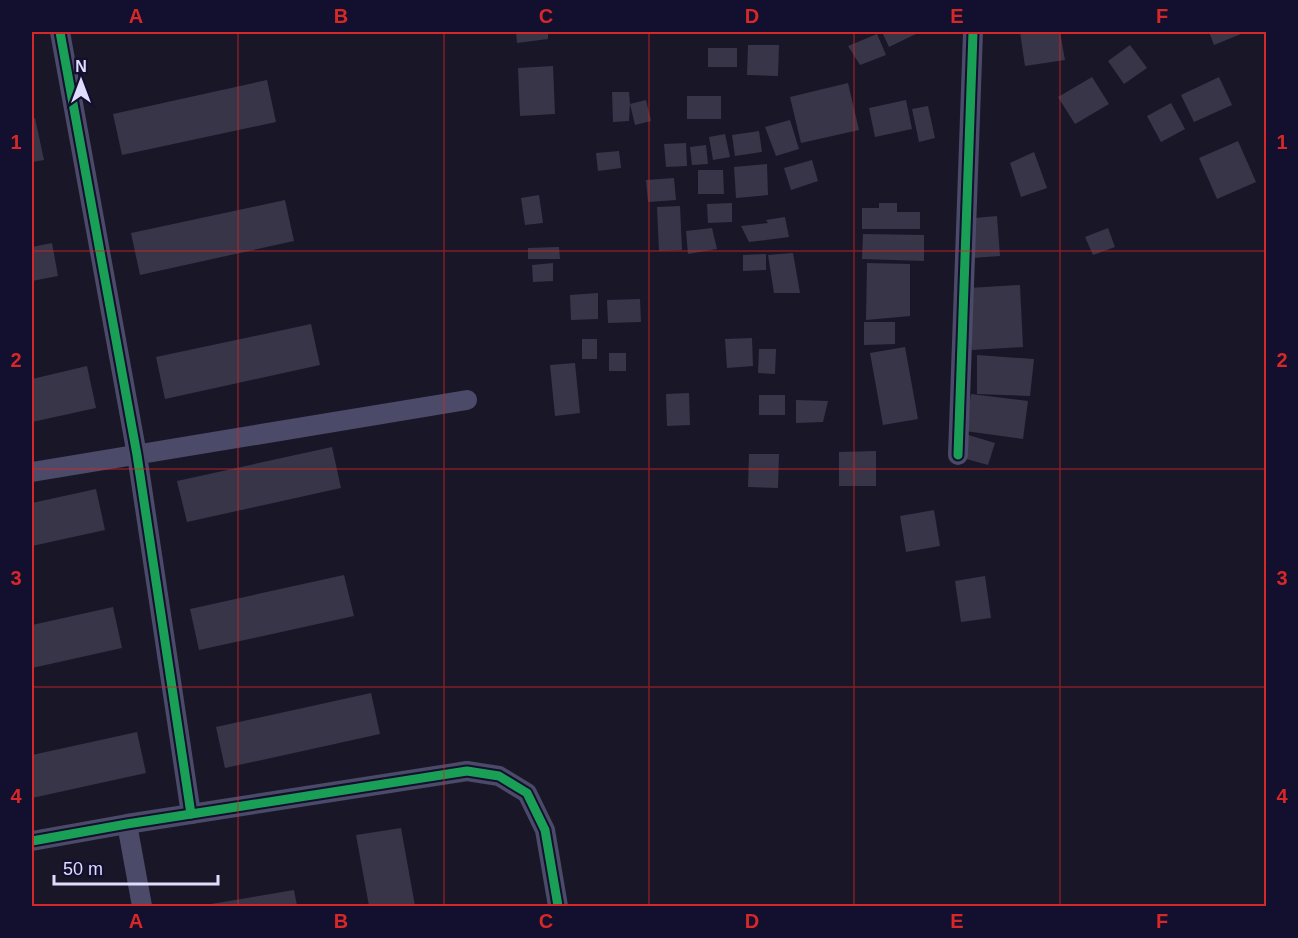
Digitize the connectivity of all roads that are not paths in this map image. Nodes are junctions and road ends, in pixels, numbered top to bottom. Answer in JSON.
{"nodes":[{"id":1,"x":60,"y":32,"type":"edge"},
{"id":2,"x":973,"y":32,"type":"edge"},
{"id":3,"x":467,"y":400,"type":"dead end"},
{"id":4,"x":136,"y":455,"type":"junction"},
{"id":5,"x":958,"y":455,"type":"dead end"},
{"id":6,"x":32,"y":472,"type":"edge"},
{"id":7,"x":190,"y":814,"type":"junction"},
{"id":8,"x":127,"y":824,"type":"junction"},
{"id":9,"x":32,"y":842,"type":"edge"},
{"id":10,"x":142,"y":906,"type":"edge"},
{"id":11,"x":558,"y":906,"type":"edge"}],
"edges":[{"from":1,"to":4,"type":"street"},
{"from":2,"to":5,"type":"street"},
{"from":3,"to":4,"type":"street"},
{"from":4,"to":6,"type":"street"},
{"from":4,"to":7,"type":"street"},
{"from":7,"to":8,"type":"street"},
{"from":7,"to":11,"type":"street"},
{"from":8,"to":9,"type":"street"},
{"from":8,"to":10,"type":"street"}]}
